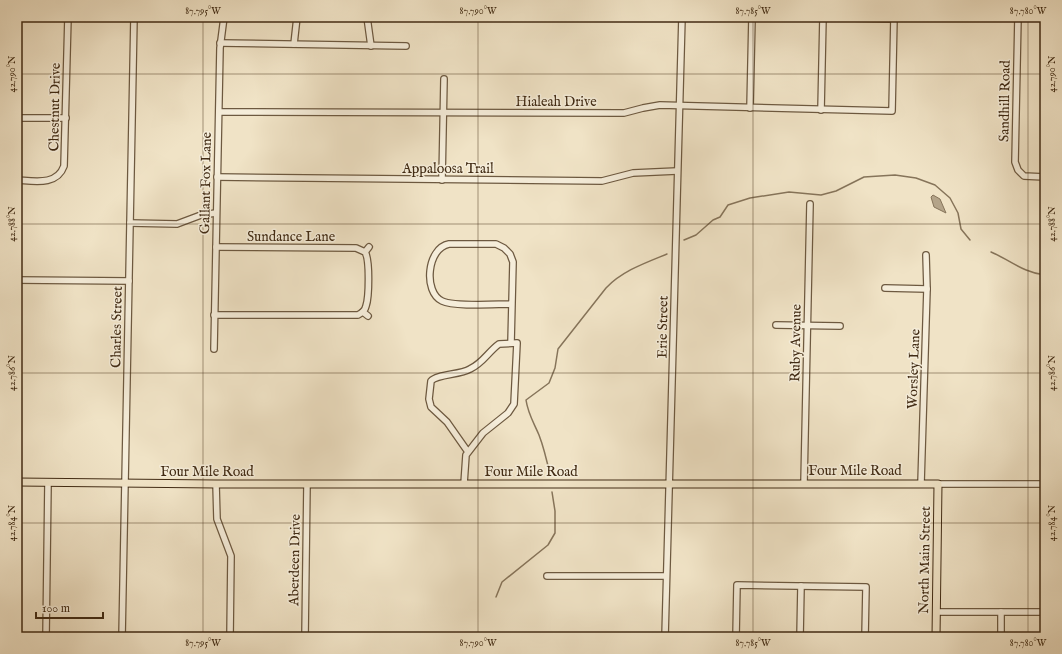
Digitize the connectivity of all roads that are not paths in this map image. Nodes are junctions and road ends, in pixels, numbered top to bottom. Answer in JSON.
{"nodes":[{"id":1,"x":68,"y":17,"type":"edge"},
{"id":2,"x":134,"y":17,"type":"edge"},
{"id":3,"x":224,"y":17,"type":"edge"},
{"id":4,"x":298,"y":17,"type":"edge"},
{"id":5,"x":367,"y":17,"type":"edge"},
{"id":6,"x":682,"y":17,"type":"edge"},
{"id":7,"x":752,"y":17,"type":"edge"},
{"id":8,"x":814,"y":17,"type":"edge"},
{"id":9,"x":823,"y":17,"type":"edge"},
{"id":10,"x":1018,"y":17,"type":"edge"},
{"id":11,"x":894,"y":18,"type":"edge"},
{"id":12,"x":220,"y":43,"type":"junction"},
{"id":13,"x":294,"y":44,"type":"junction"},
{"id":14,"x":371,"y":46,"type":"junction"},
{"id":15,"x":406,"y":46,"type":"dead end"},
{"id":16,"x":444,"y":79,"type":"dead end"},
{"id":17,"x":679,"y":106,"type":"junction"},
{"id":18,"x":750,"y":108,"type":"junction"},
{"id":19,"x":821,"y":110,"type":"junction"},
{"id":20,"x":219,"y":112,"type":"junction"},
{"id":21,"x":444,"y":113,"type":"junction"},
{"id":22,"x":17,"y":118,"type":"edge"},
{"id":23,"x":66,"y":118,"type":"junction"},
{"id":24,"x":677,"y":171,"type":"junction"},
{"id":25,"x":217,"y":177,"type":"junction"},
{"id":26,"x":1045,"y":177,"type":"edge"},
{"id":27,"x":17,"y":180,"type":"edge"},
{"id":28,"x":442,"y":180,"type":"junction"},
{"id":29,"x":810,"y":204,"type":"dead end"},
{"id":30,"x":216,"y":214,"type":"junction"},
{"id":31,"x":130,"y":223,"type":"junction"},
{"id":32,"x":216,"y":248,"type":"junction"},
{"id":33,"x":926,"y":255,"type":"dead end"},
{"id":34,"x":17,"y":280,"type":"edge"},
{"id":35,"x":129,"y":281,"type":"junction"},
{"id":36,"x":885,"y":288,"type":"dead end"},
{"id":37,"x":927,"y":289,"type":"junction"},
{"id":38,"x":512,"y":304,"type":"junction"},
{"id":39,"x":214,"y":315,"type":"junction"},
{"id":40,"x":776,"y":325,"type":"dead end"},
{"id":41,"x":808,"y":326,"type":"junction"},
{"id":42,"x":840,"y":326,"type":"dead end"},
{"id":43,"x":511,"y":343,"type":"junction"},
{"id":44,"x":214,"y":349,"type":"dead end"},
{"id":45,"x":468,"y":452,"type":"junction"},
{"id":46,"x":17,"y":482,"type":"edge"},
{"id":47,"x":48,"y":482,"type":"junction"},
{"id":48,"x":124,"y":483,"type":"junction"},
{"id":49,"x":216,"y":484,"type":"junction"},
{"id":50,"x":307,"y":484,"type":"junction"},
{"id":51,"x":464,"y":484,"type":"junction"},
{"id":52,"x":670,"y":484,"type":"junction"},
{"id":53,"x":804,"y":484,"type":"junction"},
{"id":54,"x":921,"y":484,"type":"junction"},
{"id":55,"x":938,"y":484,"type":"junction"},
{"id":56,"x":1045,"y":484,"type":"edge"},
{"id":57,"x":547,"y":576,"type":"dead end"},
{"id":58,"x":666,"y":576,"type":"junction"},
{"id":59,"x":801,"y":586,"type":"junction"},
{"id":60,"x":936,"y":612,"type":"junction"},
{"id":61,"x":1001,"y":612,"type":"junction"},
{"id":62,"x":1045,"y":612,"type":"edge"},
{"id":63,"x":46,"y":637,"type":"edge"},
{"id":64,"x":122,"y":637,"type":"edge"},
{"id":65,"x":230,"y":637,"type":"edge"},
{"id":66,"x":305,"y":637,"type":"edge"},
{"id":67,"x":665,"y":637,"type":"edge"},
{"id":68,"x":736,"y":637,"type":"edge"},
{"id":69,"x":800,"y":637,"type":"edge"},
{"id":70,"x":865,"y":637,"type":"edge"},
{"id":71,"x":936,"y":637,"type":"edge"},
{"id":72,"x":1001,"y":637,"type":"edge"}],
"edges":[{"from":1,"to":23,"type":"street","name":"Chestnut Drive"},
{"from":2,"to":31,"type":"street","name":"Charles Street"},
{"from":3,"to":12,"type":"street","name":"Gallant Fox Lane"},
{"from":4,"to":13,"type":"street"},
{"from":5,"to":14,"type":"street"},
{"from":6,"to":17,"type":"street","name":"Erie Street"},
{"from":7,"to":18,"type":"street"},
{"from":8,"to":9,"type":"street"},
{"from":9,"to":11,"type":"street"},
{"from":9,"to":19,"type":"street"},
{"from":10,"to":26,"type":"street","name":"Sandhill Road"},
{"from":11,"to":19,"type":"street","name":"Hialeah Drive"},
{"from":12,"to":13,"type":"street"},
{"from":12,"to":20,"type":"street","name":"Gallant Fox Lane"},
{"from":13,"to":14,"type":"street"},
{"from":14,"to":15,"type":"street"},
{"from":16,"to":21,"type":"street"},
{"from":17,"to":18,"type":"street","name":"Hialeah Drive"},
{"from":17,"to":21,"type":"street","name":"Hialeah Drive"},
{"from":17,"to":24,"type":"street","name":"Erie Street"},
{"from":18,"to":19,"type":"street","name":"Hialeah Drive"},
{"from":20,"to":21,"type":"street","name":"Hialeah Drive"},
{"from":20,"to":25,"type":"street","name":"Gallant Fox Lane"},
{"from":21,"to":28,"type":"street"},
{"from":22,"to":23,"type":"street"},
{"from":23,"to":27,"type":"street","name":"Chestnut Drive"},
{"from":24,"to":28,"type":"street","name":"Appaloosa Trail"},
{"from":24,"to":52,"type":"street","name":"Erie Street"},
{"from":25,"to":28,"type":"street","name":"Appaloosa Trail"},
{"from":25,"to":30,"type":"street","name":"Gallant Fox Lane"},
{"from":29,"to":41,"type":"street","name":"Ruby Avenue"},
{"from":30,"to":31,"type":"street"},
{"from":30,"to":32,"type":"street","name":"Gallant Fox Lane"},
{"from":31,"to":35,"type":"street","name":"Charles Street"},
{"from":32,"to":39,"type":"street","name":"Gallant Fox Lane"},
{"from":32,"to":39,"type":"street","name":"Sundance Lane"},
{"from":33,"to":37,"type":"street","name":"Worsley Lane"},
{"from":34,"to":35,"type":"street"},
{"from":35,"to":48,"type":"street","name":"Charles Street"},
{"from":36,"to":37,"type":"street"},
{"from":37,"to":54,"type":"street","name":"Worsley Lane"},
{"from":38,"to":38,"type":"street"},
{"from":38,"to":43,"type":"street"},
{"from":39,"to":44,"type":"street","name":"Gallant Fox Lane"},
{"from":40,"to":41,"type":"street"},
{"from":41,"to":42,"type":"street"},
{"from":41,"to":53,"type":"street","name":"Ruby Avenue"},
{"from":43,"to":45,"type":"street"},
{"from":43,"to":45,"type":"street"},
{"from":45,"to":51,"type":"street"},
{"from":46,"to":47,"type":"main road","name":"Four Mile Road"},
{"from":47,"to":48,"type":"main road","name":"Four Mile Road"},
{"from":47,"to":63,"type":"street"},
{"from":48,"to":49,"type":"main road","name":"Four Mile Road"},
{"from":48,"to":64,"type":"street","name":"Charles Street"},
{"from":49,"to":50,"type":"main road","name":"Four Mile Road"},
{"from":49,"to":65,"type":"street"},
{"from":50,"to":51,"type":"main road","name":"Four Mile Road"},
{"from":50,"to":66,"type":"street","name":"Aberdeen Drive"},
{"from":51,"to":52,"type":"main road","name":"Four Mile Road"},
{"from":52,"to":53,"type":"main road","name":"Four Mile Road"},
{"from":52,"to":58,"type":"street","name":"Erie Street"},
{"from":53,"to":54,"type":"main road","name":"Four Mile Road"},
{"from":54,"to":55,"type":"main road","name":"Four Mile Road"},
{"from":55,"to":56,"type":"street","name":"Four Mile Road"},
{"from":55,"to":60,"type":"main road","name":"North Main Street"},
{"from":57,"to":58,"type":"street"},
{"from":58,"to":67,"type":"street","name":"Erie Street"},
{"from":59,"to":68,"type":"street"},
{"from":59,"to":69,"type":"street"},
{"from":59,"to":70,"type":"street"},
{"from":60,"to":61,"type":"street"},
{"from":60,"to":71,"type":"main road","name":"North Main Street"},
{"from":61,"to":62,"type":"street"},
{"from":61,"to":72,"type":"street"}]}
